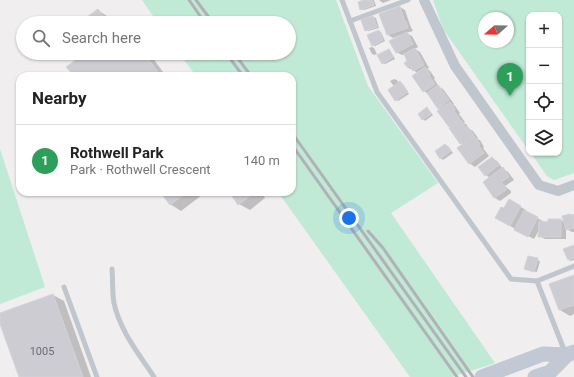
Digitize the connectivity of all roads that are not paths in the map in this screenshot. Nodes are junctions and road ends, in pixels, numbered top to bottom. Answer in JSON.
{"nodes":[{"id":1,"x":342,"y":0,"type":"edge"},
{"id":2,"x":408,"y":0,"type":"edge"},
{"id":3,"x":424,"y":0,"type":"edge"},
{"id":4,"x":350,"y":22,"type":"junction"},
{"id":5,"x":574,"y":185,"type":"edge"},
{"id":6,"x":574,"y":266,"type":"edge"},
{"id":7,"x":112,"y":269,"type":"dead end"},
{"id":8,"x":537,"y":281,"type":"junction"},
{"id":9,"x":64,"y":287,"type":"dead end"},
{"id":10,"x":570,"y":354,"type":"edge"},
{"id":11,"x":97,"y":377,"type":"edge"},
{"id":12,"x":154,"y":377,"type":"edge"},
{"id":13,"x":482,"y":377,"type":"edge"},
{"id":14,"x":535,"y":377,"type":"edge"}],
"edges":[{"from":1,"to":4,"type":"lane"},
{"from":2,"to":4,"type":"lane"},
{"from":3,"to":5,"type":"street"},
{"from":4,"to":8,"type":"lane"},
{"from":6,"to":8,"type":"lane"},
{"from":7,"to":12,"type":"lane"},
{"from":8,"to":10,"type":"lane"},
{"from":9,"to":11,"type":"lane"},
{"from":10,"to":13,"type":"main road"},
{"from":10,"to":14,"type":"main road"}]}
